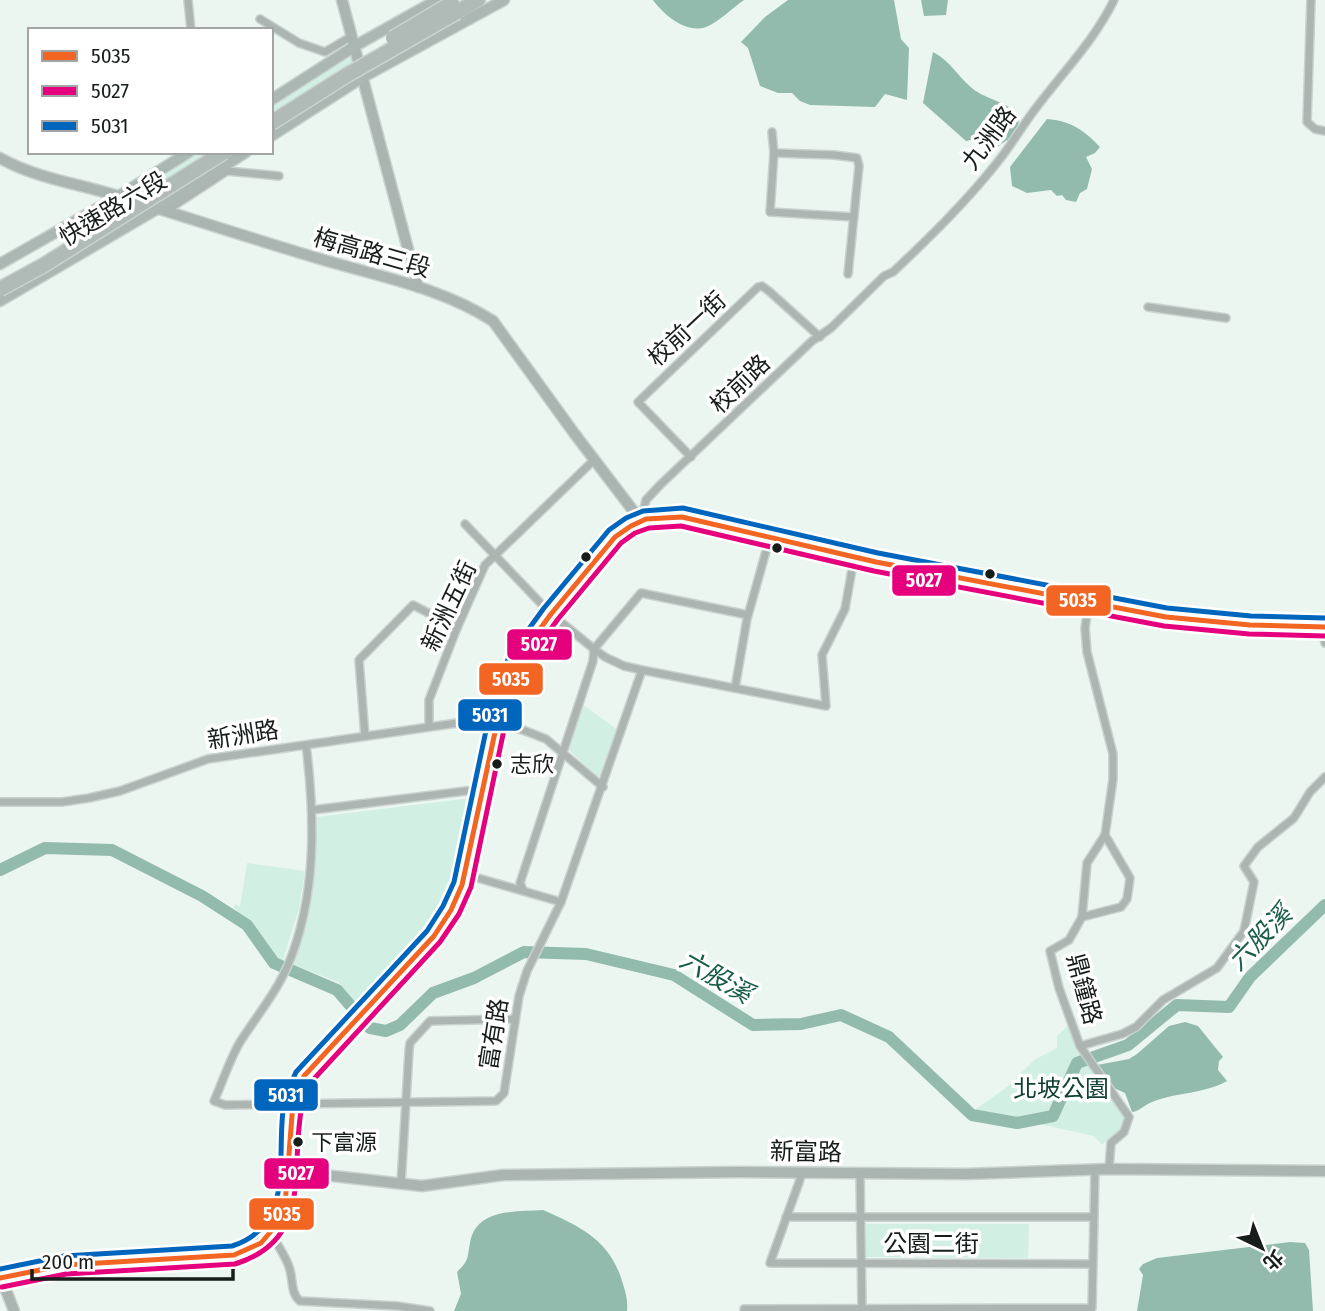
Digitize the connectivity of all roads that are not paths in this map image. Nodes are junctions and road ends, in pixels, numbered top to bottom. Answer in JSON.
{"nodes":[{"id":1,"x":188,"y":0,"type":"edge"},
{"id":2,"x":342,"y":0,"type":"edge"},
{"id":3,"x":437,"y":0,"type":"edge"},
{"id":4,"x":458,"y":0,"type":"edge"},
{"id":5,"x":478,"y":0,"type":"edge"},
{"id":6,"x":504,"y":0,"type":"edge"},
{"id":7,"x":1114,"y":0,"type":"edge"},
{"id":8,"x":1311,"y":0,"type":"edge"},
{"id":9,"x":260,"y":19,"type":"dead end"},
{"id":10,"x":191,"y":28,"type":"edge"},
{"id":11,"x":353,"y":41,"type":"junction"},
{"id":12,"x":363,"y":77,"type":"junction"},
{"id":13,"x":273,"y":99,"type":"edge"},
{"id":14,"x":273,"y":111,"type":"edge"},
{"id":15,"x":273,"y":122,"type":"edge"},
{"id":16,"x":1325,"y":131,"type":"edge"},
{"id":17,"x":772,"y":132,"type":"dead end"},
{"id":18,"x":273,"y":135,"type":"edge"},
{"id":19,"x":774,"y":153,"type":"junction"},
{"id":20,"x":186,"y":154,"type":"edge"},
{"id":21,"x":203,"y":154,"type":"edge"},
{"id":22,"x":221,"y":154,"type":"edge"},
{"id":23,"x":243,"y":154,"type":"edge"},
{"id":24,"x":0,"y":158,"type":"edge"},
{"id":25,"x":279,"y":176,"type":"dead end"},
{"id":26,"x":120,"y":196,"type":"junction"},
{"id":27,"x":161,"y":210,"type":"junction"},
{"id":28,"x":854,"y":217,"type":"junction"},
{"id":29,"x":0,"y":264,"type":"edge"},
{"id":30,"x":848,"y":274,"type":"dead end"},
{"id":31,"x":0,"y":279,"type":"edge"},
{"id":32,"x":877,"y":283,"type":"joint"},
{"id":33,"x":418,"y":287,"type":"junction"},
{"id":34,"x":0,"y":289,"type":"edge"},
{"id":35,"x":0,"y":301,"type":"edge"},
{"id":36,"x":1148,"y":307,"type":"dead end"},
{"id":37,"x":1226,"y":318,"type":"dead end"},
{"id":38,"x":820,"y":337,"type":"junction"},
{"id":39,"x":691,"y":457,"type":"junction"},
{"id":40,"x":595,"y":459,"type":"junction"},
{"id":41,"x":641,"y":520,"type":"junction"},
{"id":42,"x":465,"y":524,"type":"dead end"},
{"id":43,"x":770,"y":537,"type":"junction"},
{"id":44,"x":495,"y":555,"type":"junction"},
{"id":45,"x":854,"y":558,"type":"junction"},
{"id":46,"x":1089,"y":601,"type":"junction"},
{"id":47,"x":551,"y":614,"type":"junction"},
{"id":48,"x":748,"y":615,"type":"junction"},
{"id":49,"x":1324,"y":627,"type":"edge"},
{"id":50,"x":457,"y":628,"type":"junction"},
{"id":51,"x":1325,"y":643,"type":"edge"},
{"id":52,"x":594,"y":649,"type":"junction"},
{"id":53,"x":642,"y":670,"type":"junction"},
{"id":54,"x":735,"y":688,"type":"junction"},
{"id":55,"x":497,"y":723,"type":"junction"},
{"id":56,"x":429,"y":726,"type":"junction"},
{"id":57,"x":365,"y":736,"type":"junction"},
{"id":58,"x":306,"y":745,"type":"junction"},
{"id":59,"x":563,"y":753,"type":"junction"},
{"id":60,"x":1325,"y":777,"type":"edge"},
{"id":61,"x":603,"y":787,"type":"junction"},
{"id":62,"x":482,"y":789,"type":"junction"},
{"id":63,"x":0,"y":802,"type":"edge"},
{"id":64,"x":312,"y":810,"type":"junction"},
{"id":65,"x":1105,"y":835,"type":"junction"},
{"id":66,"x":464,"y":874,"type":"junction"},
{"id":67,"x":523,"y":890,"type":"junction"},
{"id":68,"x":561,"y":902,"type":"junction"},
{"id":69,"x":1082,"y":916,"type":"junction"},
{"id":70,"x":514,"y":1019,"type":"junction"},
{"id":71,"x":1080,"y":1046,"type":"junction"},
{"id":72,"x":405,"y":1101,"type":"junction"},
{"id":73,"x":293,"y":1103,"type":"junction"},
{"id":74,"x":1109,"y":1169,"type":"junction"},
{"id":75,"x":1095,"y":1170,"type":"junction"},
{"id":76,"x":289,"y":1171,"type":"junction"},
{"id":77,"x":1325,"y":1171,"type":"edge"},
{"id":78,"x":802,"y":1174,"type":"junction"},
{"id":79,"x":860,"y":1174,"type":"junction"},
{"id":80,"x":401,"y":1184,"type":"junction"},
{"id":81,"x":786,"y":1217,"type":"junction"},
{"id":82,"x":862,"y":1217,"type":"junction"},
{"id":83,"x":1093,"y":1217,"type":"junction"},
{"id":84,"x":272,"y":1235,"type":"junction"},
{"id":85,"x":861,"y":1263,"type":"junction"},
{"id":86,"x":1092,"y":1264,"type":"junction"},
{"id":87,"x":0,"y":1278,"type":"edge"},
{"id":88,"x":862,"y":1307,"type":"junction"},
{"id":89,"x":744,"y":1309,"type":"dead end"},
{"id":90,"x":14,"y":1311,"type":"edge"},
{"id":91,"x":430,"y":1311,"type":"edge"}],
"edges":[{"from":1,"to":10,"type":"street"},
{"from":2,"to":11,"type":"street"},
{"from":3,"to":11,"type":"main road"},
{"from":4,"to":14,"type":"highway","bridge":true},
{"from":5,"to":15,"type":"highway","bridge":true},
{"from":6,"to":12,"type":"main road"},
{"from":7,"to":32,"type":"street","name":"九洲路"},
{"from":8,"to":16,"type":"street"},
{"from":9,"to":11,"type":"street"},
{"from":11,"to":12,"type":"street"},
{"from":11,"to":13,"type":"main road"},
{"from":12,"to":18,"type":"main road"},
{"from":12,"to":33,"type":"street"},
{"from":17,"to":19,"type":"street"},
{"from":19,"to":28,"type":"street"},
{"from":19,"to":28,"type":"street"},
{"from":20,"to":26,"type":"main road","name":"快速路六段"},
{"from":21,"to":31,"type":"highway"},
{"from":22,"to":34,"type":"highway","bridge":true},
{"from":23,"to":27,"type":"main road","name":"快速路六段"},
{"from":24,"to":26,"type":"street","name":"梅高路三段"},
{"from":25,"to":27,"type":"street"},
{"from":26,"to":27,"type":"street","name":"梅高路三段"},
{"from":26,"to":29,"type":"main road","name":"快速路六段"},
{"from":27,"to":33,"type":"street","name":"梅高路三段"},
{"from":27,"to":35,"type":"main road","name":"快速路六段"},
{"from":28,"to":30,"type":"street"},
{"from":32,"to":38,"type":"street","name":"校前路"},
{"from":33,"to":40,"type":"street","name":"梅高路三段"},
{"from":36,"to":37,"type":"street"},
{"from":38,"to":39,"type":"street","name":"校前路"},
{"from":38,"to":39,"type":"street","name":"校前一街"},
{"from":39,"to":41,"type":"street","name":"校前路"},
{"from":40,"to":41,"type":"street","name":"梅高路三段"},
{"from":40,"to":44,"type":"street","name":"新洲五街"},
{"from":41,"to":43,"type":"street"},
{"from":41,"to":47,"type":"street"},
{"from":42,"to":44,"type":"street"},
{"from":43,"to":45,"type":"street"},
{"from":43,"to":48,"type":"street"},
{"from":44,"to":47,"type":"street"},
{"from":44,"to":50,"type":"street","name":"新洲五街"},
{"from":45,"to":46,"type":"street"},
{"from":45,"to":54,"type":"street"},
{"from":46,"to":49,"type":"street"},
{"from":46,"to":65,"type":"street"},
{"from":47,"to":52,"type":"street"},
{"from":47,"to":55,"type":"street"},
{"from":48,"to":52,"type":"street"},
{"from":48,"to":54,"type":"street"},
{"from":49,"to":51,"type":"street"},
{"from":50,"to":56,"type":"street","name":"新洲五街"},
{"from":50,"to":57,"type":"street"},
{"from":52,"to":53,"type":"street"},
{"from":52,"to":59,"type":"street"},
{"from":53,"to":54,"type":"street"},
{"from":53,"to":61,"type":"street","name":"富有路"},
{"from":55,"to":56,"type":"street","name":"新洲路"},
{"from":55,"to":59,"type":"street","name":"新洲路"},
{"from":55,"to":62,"type":"street"},
{"from":56,"to":57,"type":"street","name":"新洲路"},
{"from":57,"to":58,"type":"street","name":"新洲路"},
{"from":58,"to":63,"type":"street","name":"新洲路"},
{"from":58,"to":64,"type":"street"},
{"from":59,"to":61,"type":"street","name":"新洲路"},
{"from":59,"to":67,"type":"street"},
{"from":60,"to":71,"type":"street"},
{"from":61,"to":68,"type":"street","name":"富有路"},
{"from":62,"to":64,"type":"street"},
{"from":62,"to":66,"type":"street"},
{"from":64,"to":73,"type":"street","name":"富有路"},
{"from":65,"to":69,"type":"street"},
{"from":65,"to":69,"type":"street","name":"鼎鐘路"},
{"from":66,"to":67,"type":"street"},
{"from":66,"to":73,"type":"street"},
{"from":67,"to":68,"type":"street"},
{"from":68,"to":70,"type":"street","name":"富有路"},
{"from":69,"to":71,"type":"street","name":"鼎鐘路"},
{"from":70,"to":72,"type":"street"},
{"from":70,"to":72,"type":"street","name":"富有路"},
{"from":71,"to":74,"type":"street","name":"鼎鐘路"},
{"from":72,"to":73,"type":"street","name":"富有路"},
{"from":72,"to":80,"type":"street"},
{"from":73,"to":76,"type":"street"},
{"from":74,"to":75,"type":"street","name":"新富路"},
{"from":74,"to":77,"type":"street","name":"新富路"},
{"from":75,"to":79,"type":"street","name":"新富路"},
{"from":75,"to":83,"type":"street"},
{"from":76,"to":80,"type":"street","name":"新富路"},
{"from":76,"to":84,"type":"street"},
{"from":78,"to":79,"type":"street","name":"新富路"},
{"from":78,"to":80,"type":"street","name":"新富路"},
{"from":78,"to":81,"type":"street"},
{"from":79,"to":82,"type":"street"},
{"from":81,"to":82,"type":"street"},
{"from":81,"to":85,"type":"street","name":"公園二街"},
{"from":82,"to":83,"type":"street"},
{"from":82,"to":85,"type":"street"},
{"from":83,"to":86,"type":"street"},
{"from":84,"to":87,"type":"street"},
{"from":84,"to":91,"type":"street"},
{"from":85,"to":86,"type":"street","name":"公園二街"},
{"from":85,"to":88,"type":"street"},
{"from":86,"to":88,"type":"street"},
{"from":87,"to":90,"type":"street"},
{"from":88,"to":89,"type":"street"}]}
